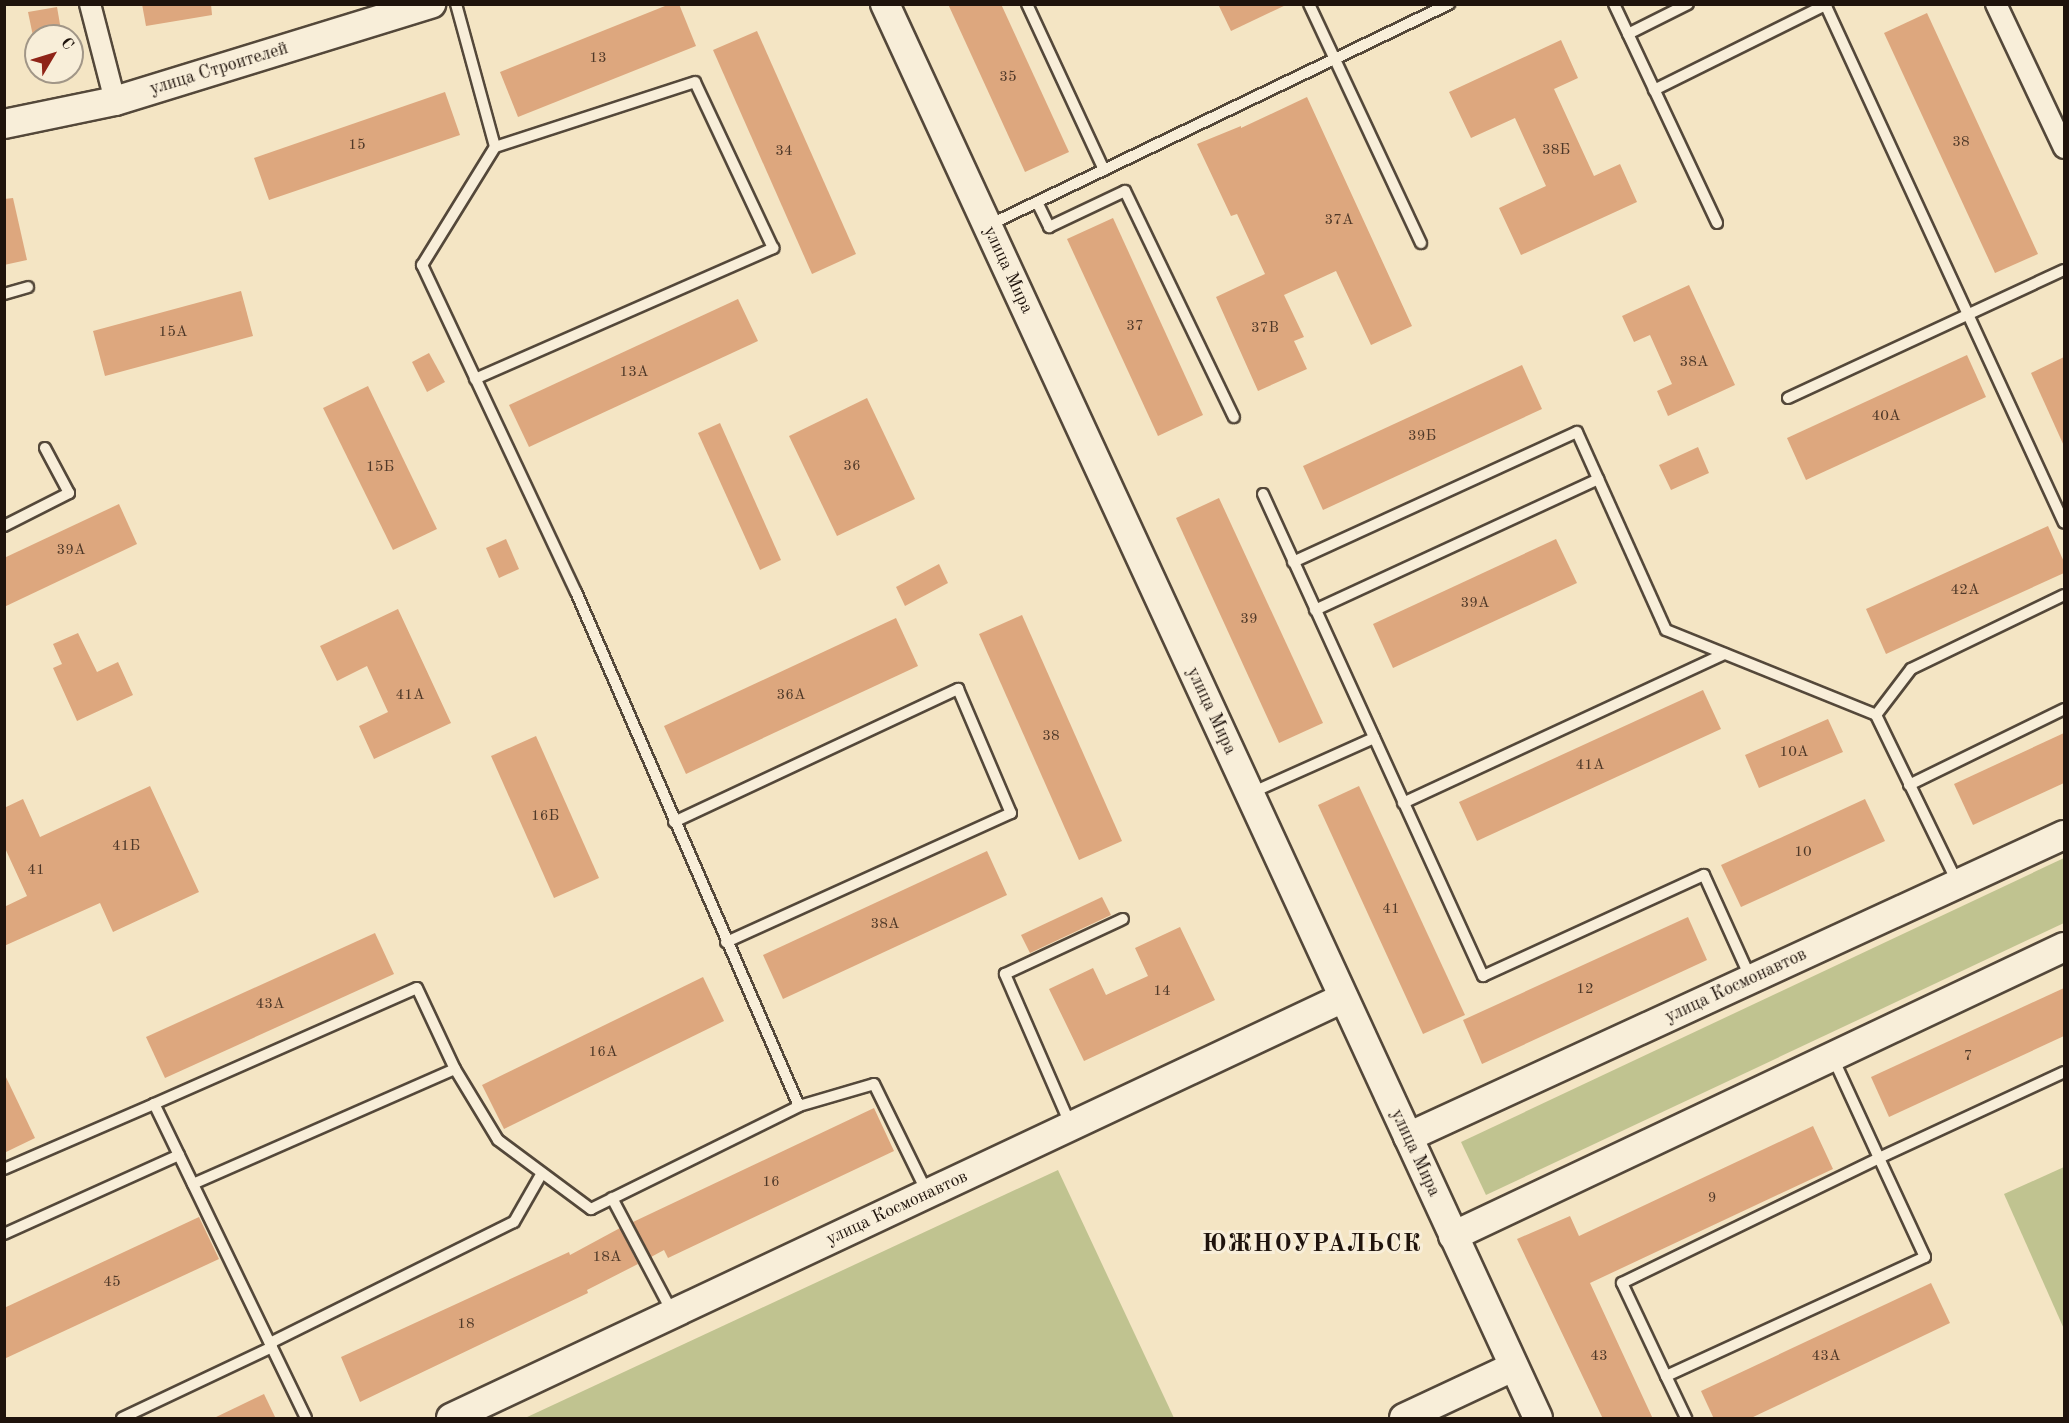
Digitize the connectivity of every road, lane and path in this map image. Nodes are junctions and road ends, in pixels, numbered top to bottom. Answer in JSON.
{"nodes":[{"id":1,"x":90,"y":4,"type":"edge"},
{"id":2,"x":431,"y":4,"type":"edge"},
{"id":3,"x":456,"y":4,"type":"edge"},
{"id":4,"x":885,"y":4,"type":"edge"},
{"id":5,"x":1027,"y":4,"type":"edge"},
{"id":6,"x":1309,"y":4,"type":"edge"},
{"id":7,"x":1449,"y":4,"type":"edge"},
{"id":8,"x":1614,"y":4,"type":"edge"},
{"id":9,"x":1688,"y":4,"type":"edge"},
{"id":10,"x":1996,"y":4,"type":"edge"},
{"id":11,"x":1826,"y":5,"type":"edge"},
{"id":12,"x":1628,"y":34,"type":"junction"},
{"id":13,"x":1334,"y":59,"type":"junction"},
{"id":14,"x":1654,"y":90,"type":"junction"},
{"id":15,"x":115,"y":101,"type":"junction"},
{"id":16,"x":4,"y":124,"type":"edge"},
{"id":17,"x":495,"y":147,"type":"junction"},
{"id":18,"x":2064,"y":148,"type":"edge"},
{"id":19,"x":1104,"y":170,"type":"junction"},
{"id":20,"x":1036,"y":202,"type":"junction"},
{"id":21,"x":1717,"y":223,"type":"dead end"},
{"id":22,"x":987,"y":226,"type":"junction"},
{"id":23,"x":1421,"y":243,"type":"dead end"},
{"id":24,"x":2064,"y":270,"type":"edge"},
{"id":25,"x":28,"y":287,"type":"dead end"},
{"id":26,"x":4,"y":294,"type":"edge"},
{"id":27,"x":1968,"y":315,"type":"junction"},
{"id":28,"x":475,"y":379,"type":"junction"},
{"id":29,"x":1788,"y":398,"type":"dead end"},
{"id":30,"x":1234,"y":417,"type":"dead end"},
{"id":31,"x":45,"y":448,"type":"dead end"},
{"id":32,"x":1598,"y":479,"type":"junction"},
{"id":33,"x":1263,"y":494,"type":"dead end"},
{"id":34,"x":2064,"y":523,"type":"edge"},
{"id":35,"x":4,"y":526,"type":"edge"},
{"id":36,"x":1293,"y":562,"type":"junction"},
{"id":37,"x":2064,"y":595,"type":"edge"},
{"id":38,"x":1315,"y":610,"type":"junction"},
{"id":39,"x":1724,"y":654,"type":"junction"},
{"id":40,"x":2064,"y":709,"type":"edge"},
{"id":41,"x":1876,"y":715,"type":"junction"},
{"id":42,"x":1374,"y":738,"type":"junction"},
{"id":43,"x":1909,"y":785,"type":"junction"},
{"id":44,"x":1249,"y":794,"type":"junction"},
{"id":45,"x":1403,"y":803,"type":"junction"},
{"id":46,"x":674,"y":822,"type":"junction"},
{"id":47,"x":2064,"y":835,"type":"edge"},
{"id":48,"x":1958,"y":884,"type":"junction"},
{"id":49,"x":1123,"y":919,"type":"dead end"},
{"id":50,"x":726,"y":942,"type":"junction"},
{"id":51,"x":2064,"y":947,"type":"edge"},
{"id":52,"x":1751,"y":979,"type":"junction"},
{"id":53,"x":1343,"y":998,"type":"junction"},
{"id":54,"x":1833,"y":1056,"type":"junction"},
{"id":55,"x":455,"y":1069,"type":"junction"},
{"id":56,"x":2064,"y":1072,"type":"edge"},
{"id":57,"x":154,"y":1104,"type":"junction"},
{"id":58,"x":799,"y":1106,"type":"junction"},
{"id":59,"x":1071,"y":1126,"type":"junction"},
{"id":60,"x":1408,"y":1137,"type":"junction"},
{"id":61,"x":179,"y":1155,"type":"junction"},
{"id":62,"x":1879,"y":1158,"type":"junction"},
{"id":63,"x":4,"y":1169,"type":"edge"},
{"id":64,"x":542,"y":1173,"type":"junction"},
{"id":65,"x":193,"y":1184,"type":"junction"},
{"id":66,"x":928,"y":1194,"type":"junction"},
{"id":67,"x":612,"y":1198,"type":"junction"},
{"id":68,"x":4,"y":1234,"type":"edge"},
{"id":69,"x":1453,"y":1236,"type":"junction"},
{"id":70,"x":673,"y":1314,"type":"junction"},
{"id":71,"x":271,"y":1345,"type":"junction"},
{"id":72,"x":1514,"y":1367,"type":"junction"},
{"id":73,"x":1666,"y":1376,"type":"junction"},
{"id":74,"x":122,"y":1419,"type":"edge"},
{"id":75,"x":306,"y":1419,"type":"edge"},
{"id":76,"x":451,"y":1419,"type":"edge"},
{"id":77,"x":1404,"y":1419,"type":"edge"},
{"id":78,"x":1538,"y":1419,"type":"edge"},
{"id":79,"x":1686,"y":1419,"type":"edge"}],
"edges":[{"from":1,"to":15,"type":"street"},
{"from":2,"to":15,"type":"street","name":"улица Строителей"},
{"from":3,"to":17,"type":"lane"},
{"from":4,"to":22,"type":"street","name":"улица Мира"},
{"from":5,"to":19,"type":"lane"},
{"from":6,"to":13,"type":"lane"},
{"from":7,"to":13,"type":"lane"},
{"from":8,"to":12,"type":"lane"},
{"from":9,"to":12,"type":"lane"},
{"from":10,"to":18,"type":"street"},
{"from":11,"to":14,"type":"lane"},
{"from":11,"to":27,"type":"lane"},
{"from":12,"to":14,"type":"lane"},
{"from":13,"to":19,"type":"lane"},
{"from":13,"to":23,"type":"lane"},
{"from":14,"to":21,"type":"lane"},
{"from":15,"to":16,"type":"street","name":"улица Строителей"},
{"from":17,"to":28,"type":"lane"},
{"from":17,"to":28,"type":"lane"},
{"from":19,"to":20,"type":"lane"},
{"from":20,"to":22,"type":"lane"},
{"from":20,"to":30,"type":"lane"},
{"from":22,"to":44,"type":"street","name":"улица Мира"},
{"from":24,"to":27,"type":"lane"},
{"from":25,"to":26,"type":"lane"},
{"from":27,"to":29,"type":"lane"},
{"from":27,"to":34,"type":"lane"},
{"from":28,"to":46,"type":"lane"},
{"from":31,"to":35,"type":"lane"},
{"from":32,"to":36,"type":"lane"},
{"from":32,"to":38,"type":"lane"},
{"from":32,"to":39,"type":"lane"},
{"from":33,"to":36,"type":"lane"},
{"from":36,"to":38,"type":"lane"},
{"from":37,"to":41,"type":"lane"},
{"from":38,"to":42,"type":"lane"},
{"from":39,"to":41,"type":"lane"},
{"from":39,"to":45,"type":"lane"},
{"from":40,"to":43,"type":"lane"},
{"from":41,"to":43,"type":"lane"},
{"from":42,"to":44,"type":"lane"},
{"from":42,"to":45,"type":"lane"},
{"from":43,"to":48,"type":"lane"},
{"from":44,"to":53,"type":"street","name":"улица Мира"},
{"from":45,"to":52,"type":"lane"},
{"from":46,"to":50,"type":"lane"},
{"from":46,"to":50,"type":"lane"},
{"from":47,"to":48,"type":"street","name":"улица Космонавтов"},
{"from":48,"to":52,"type":"street","name":"улица Космонавтов"},
{"from":49,"to":59,"type":"lane"},
{"from":50,"to":58,"type":"lane"},
{"from":51,"to":54,"type":"street"},
{"from":52,"to":60,"type":"street","name":"улица Космонавтов"},
{"from":53,"to":59,"type":"street","name":"улица Космонавтов"},
{"from":53,"to":60,"type":"street","name":"улица Мира"},
{"from":54,"to":62,"type":"lane"},
{"from":54,"to":69,"type":"street"},
{"from":55,"to":57,"type":"lane"},
{"from":55,"to":64,"type":"lane"},
{"from":55,"to":65,"type":"lane"},
{"from":56,"to":62,"type":"lane"},
{"from":57,"to":61,"type":"lane"},
{"from":57,"to":63,"type":"lane"},
{"from":58,"to":66,"type":"lane"},
{"from":58,"to":67,"type":"lane"},
{"from":59,"to":66,"type":"street","name":"улица Космонавтов"},
{"from":60,"to":69,"type":"street","name":"улица Мира"},
{"from":61,"to":65,"type":"lane"},
{"from":61,"to":68,"type":"lane"},
{"from":62,"to":73,"type":"lane"},
{"from":62,"to":73,"type":"lane"},
{"from":64,"to":67,"type":"lane"},
{"from":64,"to":71,"type":"lane"},
{"from":65,"to":71,"type":"lane"},
{"from":66,"to":70,"type":"street","name":"улица Космонавтов"},
{"from":67,"to":70,"type":"lane"},
{"from":69,"to":72,"type":"street","name":"улица Мира"},
{"from":70,"to":76,"type":"street","name":"улица Космонавтов"},
{"from":71,"to":74,"type":"lane"},
{"from":71,"to":75,"type":"lane"},
{"from":72,"to":77,"type":"street"},
{"from":72,"to":78,"type":"street","name":"улица Мира"},
{"from":73,"to":79,"type":"lane"}]}
